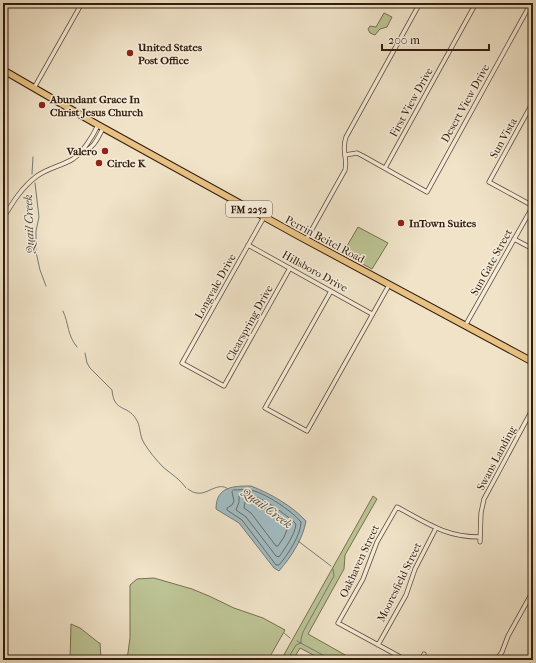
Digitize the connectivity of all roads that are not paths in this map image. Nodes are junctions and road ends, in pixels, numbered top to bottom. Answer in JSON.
{"nodes":[{"id":1,"x":82,"y":3,"type":"edge"},
{"id":2,"x":420,"y":3,"type":"edge"},
{"id":3,"x":476,"y":3,"type":"edge"},
{"id":4,"x":531,"y":3,"type":"edge"},
{"id":5,"x":3,"y":70,"type":"edge"},
{"id":6,"x":34,"y":88,"type":"junction"},
{"id":7,"x":533,"y":102,"type":"edge"},
{"id":8,"x":101,"y":126,"type":"junction"},
{"id":9,"x":345,"y":155,"type":"junction"},
{"id":10,"x":385,"y":168,"type":"junction"},
{"id":11,"x":533,"y":206,"type":"edge"},
{"id":12,"x":264,"y":217,"type":"junction"},
{"id":13,"x":3,"y":219,"type":"edge"},
{"id":14,"x":514,"y":238,"type":"junction"},
{"id":15,"x":306,"y":240,"type":"junction"},
{"id":16,"x":248,"y":245,"type":"junction"},
{"id":17,"x":533,"y":249,"type":"edge"},
{"id":18,"x":290,"y":268,"type":"junction"},
{"id":19,"x":388,"y":285,"type":"junction"},
{"id":20,"x":331,"y":291,"type":"junction"},
{"id":21,"x":372,"y":314,"type":"junction"},
{"id":22,"x":465,"y":326,"type":"junction"},
{"id":23,"x":533,"y":362,"type":"edge"},
{"id":24,"x":224,"y":386,"type":"joint"},
{"id":25,"x":533,"y":408,"type":"edge"},
{"id":26,"x":436,"y":528,"type":"junction"},
{"id":27,"x":480,"y":537,"type":"junction"},
{"id":28,"x":480,"y":542,"type":"dead end"},
{"id":29,"x":533,"y":591,"type":"edge"},
{"id":30,"x":528,"y":600,"type":"junction"},
{"id":31,"x":533,"y":603,"type":"edge"},
{"id":32,"x":378,"y":645,"type":"junction"},
{"id":33,"x":424,"y":654,"type":"dead end"},
{"id":34,"x":406,"y":660,"type":"edge"},
{"id":35,"x":421,"y":660,"type":"edge"},
{"id":36,"x":496,"y":660,"type":"edge"}],
"edges":[{"from":1,"to":6,"type":"street"},
{"from":2,"to":9,"type":"street"},
{"from":3,"to":10,"type":"street","name":"First View Drive"},
{"from":4,"to":10,"type":"street","name":"Desert View Drive"},
{"from":5,"to":6,"type":"main road","name":"Perrin Beitel Road","number":"FM 2252"},
{"from":6,"to":8,"type":"main road","name":"Perrin Beitel Road","number":"FM 2252"},
{"from":7,"to":11,"type":"street","name":"Sun Vista"},
{"from":8,"to":12,"type":"main road","name":"Perrin Beitel Road","number":"FM 2252"},
{"from":8,"to":13,"type":"street"},
{"from":9,"to":10,"type":"street"},
{"from":9,"to":15,"type":"street"},
{"from":11,"to":14,"type":"street","name":"Sun Gate Street"},
{"from":12,"to":15,"type":"main road","name":"Perrin Beitel Road","number":"FM 2252"},
{"from":12,"to":16,"type":"street","name":"Longvale Drive"},
{"from":14,"to":17,"type":"street"},
{"from":14,"to":22,"type":"street","name":"Sun Gate Street"},
{"from":15,"to":19,"type":"main road","name":"Perrin Beitel Road","number":"FM 2252"},
{"from":16,"to":18,"type":"street","name":"Hillsboro Drive"},
{"from":16,"to":24,"type":"street","name":"Longvale Drive"},
{"from":18,"to":20,"type":"street","name":"Hillsboro Drive"},
{"from":18,"to":24,"type":"street","name":"Clearspring Drive"},
{"from":19,"to":21,"type":"street"},
{"from":19,"to":22,"type":"main road","name":"Perrin Beitel Road","number":"FM 2252"},
{"from":20,"to":21,"type":"street","name":"Hillsboro Drive"},
{"from":20,"to":21,"type":"street"},
{"from":22,"to":23,"type":"main road","name":"Perrin Beitel Road","number":"FM 2252"},
{"from":25,"to":27,"type":"street","name":"Swans Landing"},
{"from":26,"to":27,"type":"street"},
{"from":26,"to":32,"type":"street","name":"Mooresfield Street"},
{"from":26,"to":32,"type":"street","name":"Oakhaven Street"},
{"from":27,"to":28,"type":"street","name":"Swans Landing"},
{"from":29,"to":30,"type":"street"},
{"from":30,"to":31,"type":"street"},
{"from":30,"to":36,"type":"street"},
{"from":32,"to":34,"type":"street"},
{"from":33,"to":35,"type":"street"}]}
